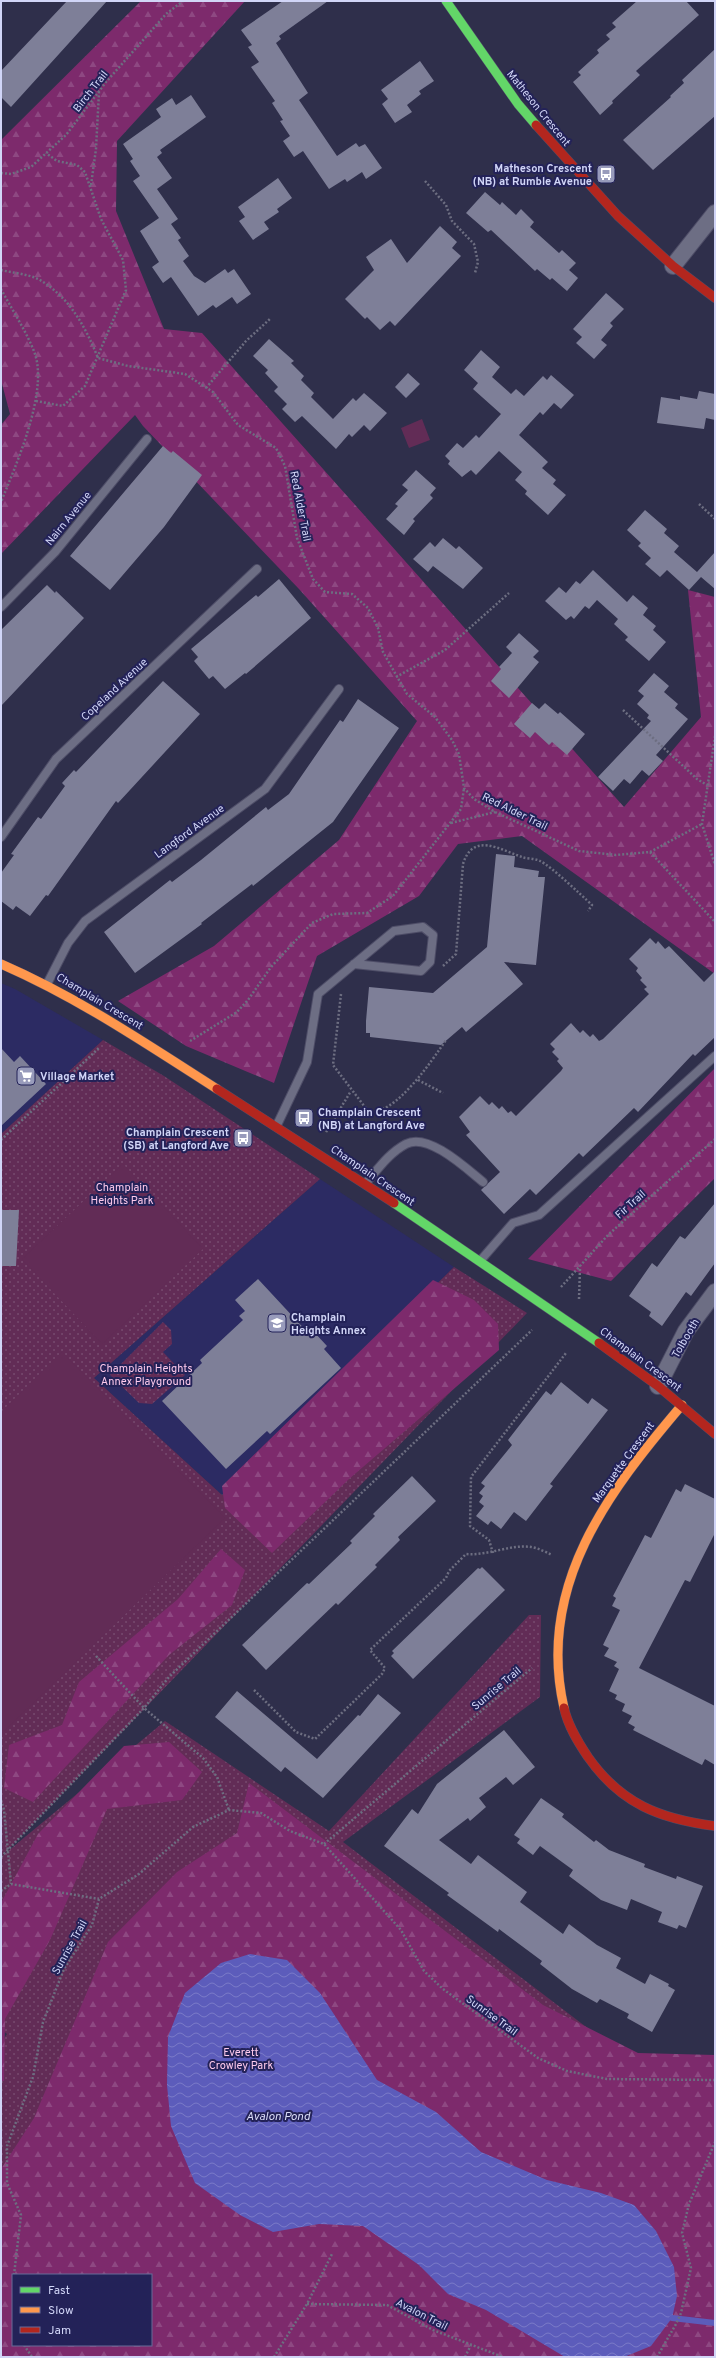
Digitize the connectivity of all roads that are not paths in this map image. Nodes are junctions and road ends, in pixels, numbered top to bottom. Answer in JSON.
{"nodes":[{"id":1,"x":446,"y":1,"type":"edge"},
{"id":2,"x":715,"y":214,"type":"edge"},
{"id":3,"x":673,"y":266,"type":"junction"},
{"id":4,"x":715,"y":298,"type":"edge"},
{"id":5,"x":147,"y":439,"type":"dead end"},
{"id":6,"x":257,"y":569,"type":"dead end"},
{"id":7,"x":1,"y":607,"type":"edge"},
{"id":8,"x":339,"y":689,"type":"dead end"},
{"id":9,"x":1,"y":837,"type":"edge"},
{"id":10,"x":1,"y":964,"type":"edge"},
{"id":11,"x":354,"y":964,"type":"junction"},
{"id":12,"x":47,"y":984,"type":"junction"},
{"id":13,"x":715,"y":1056,"type":"edge"},
{"id":14,"x":276,"y":1126,"type":"junction"},
{"id":15,"x":484,"y":1182,"type":"dead end"},
{"id":16,"x":366,"y":1184,"type":"junction"},
{"id":17,"x":478,"y":1262,"type":"junction"},
{"id":18,"x":715,"y":1292,"type":"edge"},
{"id":19,"x":658,"y":1386,"type":"junction"},
{"id":20,"x":682,"y":1405,"type":"junction"},
{"id":21,"x":715,"y":1434,"type":"edge"},
{"id":22,"x":715,"y":1826,"type":"edge"}],
"edges":[{"from":1,"to":3,"type":"street","name":"Matheson Crescent"},
{"from":2,"to":3,"type":"street"},
{"from":3,"to":4,"type":"street","name":"Matheson Crescent"},
{"from":5,"to":7,"type":"lane","name":"Nairn Avenue"},
{"from":6,"to":9,"type":"lane","name":"Copeland Avenue"},
{"from":8,"to":12,"type":"lane","name":"Langford Avenue"},
{"from":10,"to":12,"type":"street","name":"Champlain Crescent"},
{"from":11,"to":11,"type":"lane"},
{"from":11,"to":14,"type":"lane"},
{"from":12,"to":14,"type":"street","name":"Champlain Crescent"},
{"from":13,"to":17,"type":"lane"},
{"from":14,"to":16,"type":"street","name":"Champlain Crescent"},
{"from":15,"to":16,"type":"lane"},
{"from":16,"to":17,"type":"street","name":"Champlain Crescent"},
{"from":17,"to":19,"type":"street","name":"Champlain Crescent"},
{"from":18,"to":19,"type":"street","name":"Tolbooth"},
{"from":19,"to":20,"type":"street","name":"Champlain Crescent"},
{"from":20,"to":21,"type":"street","name":"Champlain Crescent"},
{"from":20,"to":22,"type":"street","name":"Marquette Crescent"}]}
